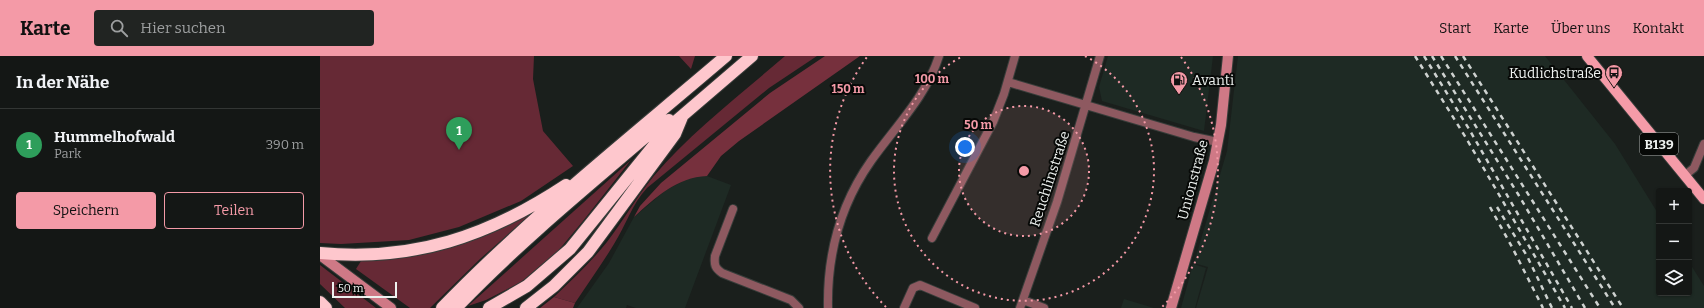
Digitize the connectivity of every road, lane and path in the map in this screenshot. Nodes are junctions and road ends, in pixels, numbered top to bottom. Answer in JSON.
{"nodes":[{"id":1,"x":726,"y":56,"type":"edge"},
{"id":2,"x":752,"y":56,"type":"edge"},
{"id":3,"x":939,"y":56,"type":"edge"},
{"id":4,"x":1015,"y":56,"type":"edge"},
{"id":5,"x":1100,"y":56,"type":"edge"},
{"id":6,"x":1228,"y":56,"type":"edge"},
{"id":7,"x":1587,"y":56,"type":"edge"},
{"id":8,"x":1008,"y":82,"type":"junction"},
{"id":9,"x":1086,"y":105,"type":"junction"},
{"id":10,"x":683,"y":114,"type":"junction"},
{"id":11,"x":1218,"y":142,"type":"junction"},
{"id":12,"x":1704,"y":144,"type":"edge"},
{"id":13,"x":603,"y":160,"type":"junction"},
{"id":14,"x":1684,"y":176,"type":"junction"},
{"id":15,"x":1704,"y":200,"type":"edge"},
{"id":16,"x":733,"y":209,"type":"dead end"},
{"id":17,"x":932,"y":238,"type":"dead end"},
{"id":18,"x":320,"y":254,"type":"edge"},
{"id":19,"x":470,"y":286,"type":"junction"},
{"id":20,"x":320,"y":302,"type":"edge"},
{"id":21,"x":1021,"y":304,"type":"edge"},
{"id":22,"x":494,"y":306,"type":"edge"},
{"id":23,"x":326,"y":308,"type":"edge"},
{"id":24,"x":391,"y":308,"type":"edge"},
{"id":25,"x":442,"y":308,"type":"edge"},
{"id":26,"x":456,"y":308,"type":"edge"},
{"id":27,"x":526,"y":308,"type":"edge"},
{"id":28,"x":799,"y":308,"type":"edge"},
{"id":29,"x":828,"y":308,"type":"edge"},
{"id":30,"x":904,"y":308,"type":"edge"},
{"id":31,"x":975,"y":308,"type":"edge"},
{"id":32,"x":1044,"y":308,"type":"edge"},
{"id":33,"x":1171,"y":308,"type":"edge"}],
"edges":[{"from":1,"to":13,"type":"highway"},
{"from":2,"to":10,"type":"highway"},
{"from":3,"to":29,"type":"street"},
{"from":4,"to":8,"type":"street"},
{"from":5,"to":9,"type":"street","name":"Reuchlinstraße"},
{"from":6,"to":11,"type":"main road","name":"Unionstraße"},
{"from":7,"to":14,"type":"main road","number":"B139"},
{"from":8,"to":9,"type":"street"},
{"from":8,"to":17,"type":"street"},
{"from":9,"to":11,"type":"street"},
{"from":9,"to":21,"type":"street","name":"Reuchlinstraße"},
{"from":10,"to":19,"type":"highway"},
{"from":10,"to":22,"type":"highway"},
{"from":10,"to":27,"type":"highway"},
{"from":11,"to":33,"type":"main road","name":"Unionstraße"},
{"from":12,"to":14,"type":"street"},
{"from":13,"to":18,"type":"highway"},
{"from":13,"to":19,"type":"highway"},
{"from":14,"to":15,"type":"main road","number":"B139"},
{"from":16,"to":28,"type":"street"},
{"from":18,"to":24,"type":"main road"},
{"from":19,"to":25,"type":"highway"},
{"from":19,"to":26,"type":"highway"},
{"from":20,"to":23,"type":"highway"},
{"from":21,"to":32,"type":"street"},
{"from":30,"to":31,"type":"street"}]}
